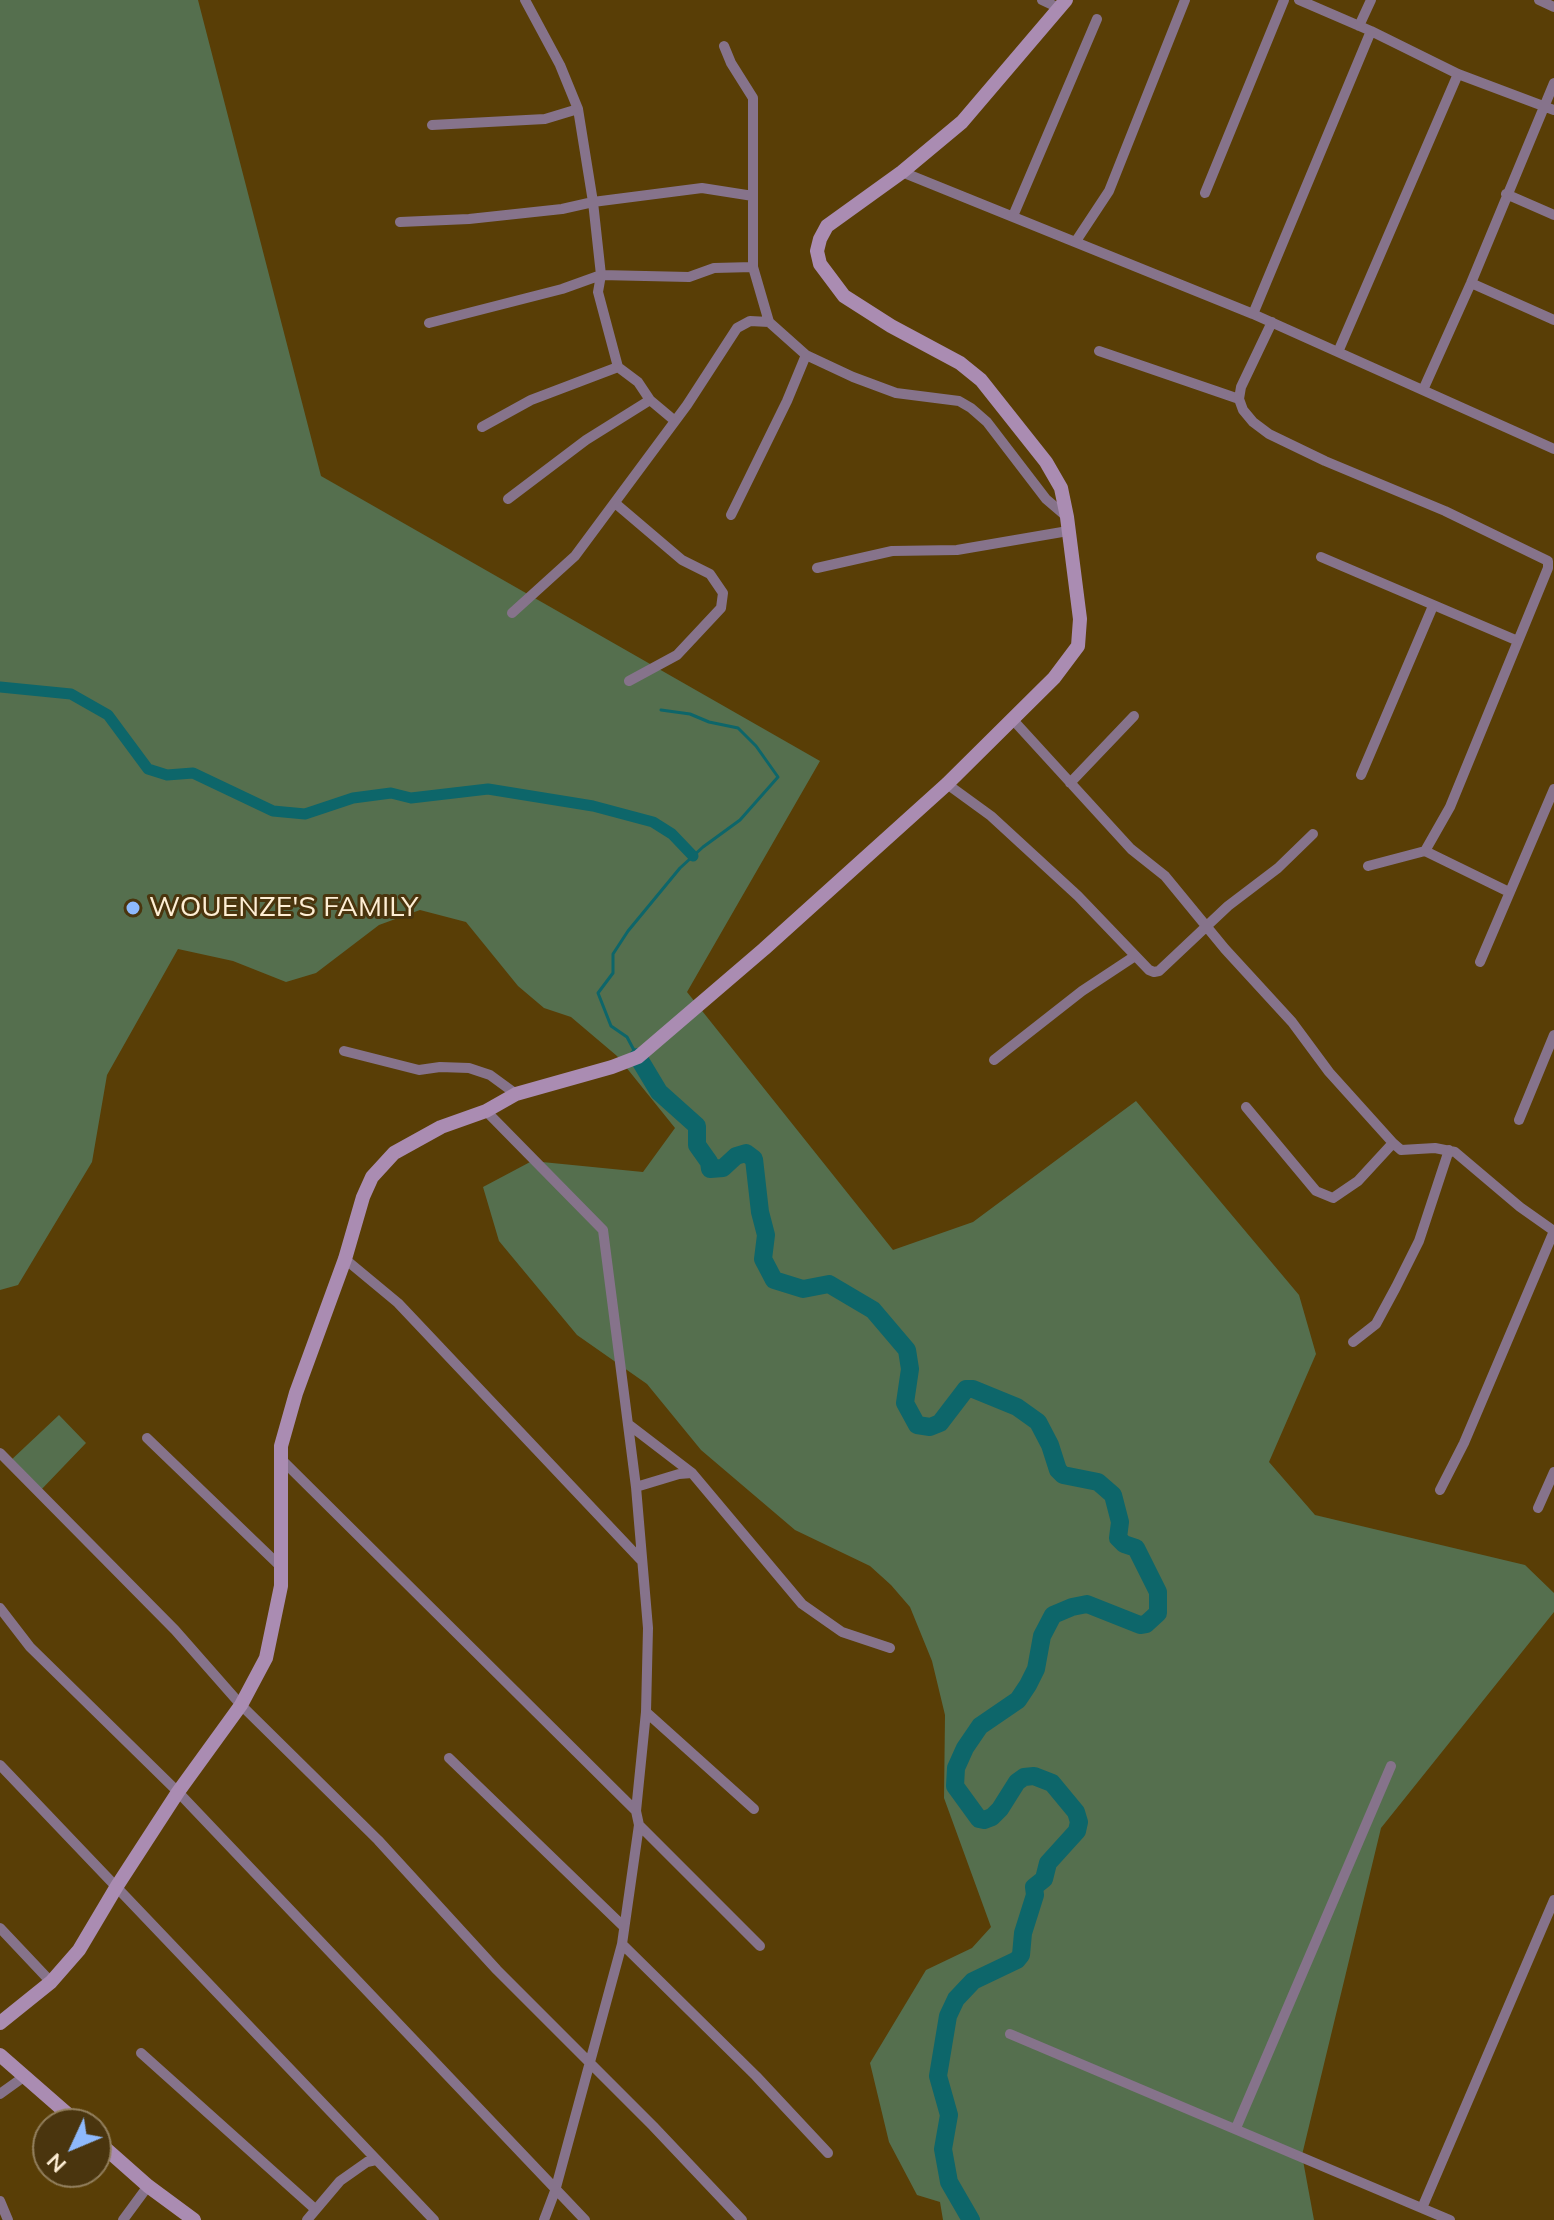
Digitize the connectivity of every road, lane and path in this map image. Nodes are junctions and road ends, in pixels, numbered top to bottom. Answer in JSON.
{"nodes":[{"id":1,"x":525,"y":0,"type":"edge"},
{"id":2,"x":1042,"y":0,"type":"edge"},
{"id":3,"x":1185,"y":0,"type":"edge"},
{"id":4,"x":1284,"y":0,"type":"edge"},
{"id":5,"x":1299,"y":0,"type":"edge"},
{"id":6,"x":1371,"y":0,"type":"edge"},
{"id":7,"x":1539,"y":0,"type":"edge"},
{"id":8,"x":1062,"y":4,"type":"edge"},
{"id":9,"x":1554,"y":7,"type":"edge"},
{"id":10,"x":1097,"y":19,"type":"dead end"},
{"id":11,"x":1359,"y":26,"type":"junction"},
{"id":12,"x":1371,"y":31,"type":"junction"},
{"id":13,"x":724,"y":46,"type":"dead end"},
{"id":14,"x":1458,"y":74,"type":"junction"},
{"id":15,"x":1554,"y":83,"type":"edge"},
{"id":16,"x":1549,"y":108,"type":"edge"},
{"id":17,"x":578,"y":109,"type":"junction"},
{"id":18,"x":432,"y":125,"type":"dead end"},
{"id":19,"x":902,"y":172,"type":"junction"},
{"id":20,"x":1205,"y":193,"type":"dead end"},
{"id":21,"x":1506,"y":194,"type":"junction"},
{"id":22,"x":753,"y":196,"type":"junction"},
{"id":23,"x":593,"y":202,"type":"junction"},
{"id":24,"x":1554,"y":215,"type":"edge"},
{"id":25,"x":1013,"y":216,"type":"junction"},
{"id":26,"x":400,"y":222,"type":"dead end"},
{"id":27,"x":1076,"y":241,"type":"junction"},
{"id":28,"x":753,"y":267,"type":"junction"},
{"id":29,"x":601,"y":275,"type":"junction"},
{"id":30,"x":1471,"y":283,"type":"junction"},
{"id":31,"x":1253,"y":314,"type":"junction"},
{"id":32,"x":1554,"y":320,"type":"edge"},
{"id":33,"x":769,"y":322,"type":"junction"},
{"id":34,"x":1272,"y":322,"type":"junction"},
{"id":35,"x":429,"y":323,"type":"dead end"},
{"id":36,"x":1099,"y":351,"type":"dead end"},
{"id":37,"x":1338,"y":352,"type":"junction"},
{"id":38,"x":806,"y":355,"type":"junction"},
{"id":39,"x":618,"y":367,"type":"junction"},
{"id":40,"x":1423,"y":390,"type":"junction"},
{"id":41,"x":1239,"y":399,"type":"junction"},
{"id":42,"x":650,"y":400,"type":"junction"},
{"id":43,"x":675,"y":421,"type":"junction"},
{"id":44,"x":482,"y":427,"type":"dead end"},
{"id":45,"x":1554,"y":449,"type":"edge"},
{"id":46,"x":508,"y":499,"type":"dead end"},
{"id":47,"x":615,"y":503,"type":"junction"},
{"id":48,"x":731,"y":515,"type":"dead end"},
{"id":49,"x":1067,"y":524,"type":"junction"},
{"id":50,"x":1321,"y":557,"type":"dead end"},
{"id":51,"x":1551,"y":562,"type":"edge"},
{"id":52,"x":817,"y":568,"type":"dead end"},
{"id":53,"x":1433,"y":606,"type":"junction"},
{"id":54,"x":512,"y":613,"type":"dead end"},
{"id":55,"x":1518,"y":641,"type":"junction"},
{"id":56,"x":629,"y":681,"type":"dead end"},
{"id":57,"x":1134,"y":716,"type":"dead end"},
{"id":58,"x":1014,"y":721,"type":"junction"},
{"id":59,"x":1361,"y":775,"type":"dead end"},
{"id":60,"x":1070,"y":783,"type":"junction"},
{"id":61,"x":947,"y":784,"type":"junction"},
{"id":62,"x":1554,"y":789,"type":"edge"},
{"id":63,"x":1313,"y":834,"type":"dead end"},
{"id":64,"x":1425,"y":851,"type":"junction"},
{"id":65,"x":1368,"y":866,"type":"dead end"},
{"id":66,"x":1509,"y":892,"type":"junction"},
{"id":67,"x":1209,"y":927,"type":"junction"},
{"id":68,"x":1135,"y":956,"type":"junction"},
{"id":69,"x":1480,"y":962,"type":"dead end"},
{"id":70,"x":1554,"y":1035,"type":"edge"},
{"id":71,"x":344,"y":1051,"type":"dead end"},
{"id":72,"x":994,"y":1060,"type":"dead end"},
{"id":73,"x":516,"y":1094,"type":"junction"},
{"id":74,"x":1246,"y":1107,"type":"dead end"},
{"id":75,"x":486,"y":1111,"type":"junction"},
{"id":76,"x":1519,"y":1120,"type":"dead end"},
{"id":77,"x":1393,"y":1143,"type":"junction"},
{"id":78,"x":1449,"y":1150,"type":"junction"},
{"id":79,"x":1554,"y":1231,"type":"edge"},
{"id":80,"x":345,"y":1259,"type":"junction"},
{"id":81,"x":1353,"y":1342,"type":"dead end"},
{"id":82,"x":628,"y":1424,"type":"junction"},
{"id":83,"x":147,"y":1438,"type":"dead end"},
{"id":84,"x":0,"y":1453,"type":"edge"},
{"id":85,"x":280,"y":1458,"type":"junction"},
{"id":86,"x":4,"y":1466,"type":"edge"},
{"id":87,"x":1554,"y":1472,"type":"edge"},
{"id":88,"x":692,"y":1473,"type":"junction"},
{"id":89,"x":636,"y":1487,"type":"junction"},
{"id":90,"x":1440,"y":1490,"type":"dead end"},
{"id":91,"x":1538,"y":1508,"type":"dead end"},
{"id":92,"x":641,"y":1560,"type":"junction"},
{"id":93,"x":281,"y":1567,"type":"junction"},
{"id":94,"x":0,"y":1608,"type":"edge"},
{"id":95,"x":890,"y":1648,"type":"dead end"},
{"id":96,"x":241,"y":1705,"type":"junction"},
{"id":97,"x":646,"y":1712,"type":"junction"},
{"id":98,"x":449,"y":1758,"type":"dead end"},
{"id":99,"x":0,"y":1765,"type":"edge"},
{"id":100,"x":1391,"y":1766,"type":"dead end"},
{"id":101,"x":178,"y":1792,"type":"junction"},
{"id":102,"x":754,"y":1809,"type":"dead end"},
{"id":103,"x":636,"y":1811,"type":"junction"},
{"id":104,"x":639,"y":1825,"type":"junction"},
{"id":105,"x":117,"y":1886,"type":"junction"},
{"id":106,"x":1554,"y":1900,"type":"edge"},
{"id":107,"x":623,"y":1926,"type":"junction"},
{"id":108,"x":0,"y":1928,"type":"edge"},
{"id":109,"x":622,"y":1944,"type":"junction"},
{"id":110,"x":760,"y":1946,"type":"dead end"},
{"id":111,"x":51,"y":1982,"type":"junction"},
{"id":112,"x":0,"y":2023,"type":"edge"},
{"id":113,"x":1010,"y":2034,"type":"dead end"},
{"id":114,"x":141,"y":2053,"type":"dead end"},
{"id":115,"x":0,"y":2055,"type":"edge"},
{"id":116,"x":590,"y":2063,"type":"junction"},
{"id":117,"x":25,"y":2076,"type":"junction"},
{"id":118,"x":0,"y":2094,"type":"edge"},
{"id":119,"x":61,"y":2108,"type":"edge"},
{"id":120,"x":1236,"y":2128,"type":"junction"},
{"id":121,"x":828,"y":2153,"type":"dead end"},
{"id":122,"x":112,"y":2154,"type":"edge"},
{"id":123,"x":376,"y":2160,"type":"junction"},
{"id":124,"x":148,"y":2186,"type":"junction"},
{"id":125,"x":555,"y":2191,"type":"junction"},
{"id":126,"x":0,"y":2201,"type":"edge"},
{"id":127,"x":1422,"y":2208,"type":"junction"},
{"id":128,"x":315,"y":2209,"type":"junction"},
{"id":129,"x":8,"y":2220,"type":"edge"},
{"id":130,"x":123,"y":2220,"type":"edge"},
{"id":131,"x":194,"y":2220,"type":"edge"},
{"id":132,"x":307,"y":2220,"type":"edge"},
{"id":133,"x":434,"y":2220,"type":"edge"},
{"id":134,"x":544,"y":2220,"type":"edge"},
{"id":135,"x":585,"y":2220,"type":"edge"},
{"id":136,"x":742,"y":2220,"type":"edge"},
{"id":137,"x":1450,"y":2220,"type":"edge"}],
"edges":[{"from":1,"to":17,"type":"street"},
{"from":2,"to":8,"type":"street"},
{"from":3,"to":27,"type":"street"},
{"from":4,"to":20,"type":"street"},
{"from":5,"to":11,"type":"street"},
{"from":6,"to":11,"type":"street"},
{"from":7,"to":9,"type":"street"},
{"from":8,"to":19,"type":"main road"},
{"from":10,"to":25,"type":"street"},
{"from":11,"to":12,"type":"street"},
{"from":12,"to":14,"type":"street"},
{"from":12,"to":31,"type":"street"},
{"from":13,"to":22,"type":"street"},
{"from":14,"to":16,"type":"street"},
{"from":14,"to":37,"type":"street"},
{"from":15,"to":16,"type":"street"},
{"from":16,"to":21,"type":"street"},
{"from":17,"to":18,"type":"street"},
{"from":17,"to":23,"type":"street"},
{"from":19,"to":25,"type":"street"},
{"from":19,"to":49,"type":"main road"},
{"from":21,"to":24,"type":"street"},
{"from":21,"to":30,"type":"street"},
{"from":22,"to":23,"type":"street"},
{"from":22,"to":28,"type":"street"},
{"from":23,"to":26,"type":"street"},
{"from":23,"to":29,"type":"street"},
{"from":25,"to":27,"type":"street"},
{"from":27,"to":31,"type":"street"},
{"from":28,"to":29,"type":"street"},
{"from":28,"to":33,"type":"street"},
{"from":29,"to":35,"type":"street"},
{"from":29,"to":39,"type":"street"},
{"from":30,"to":32,"type":"street"},
{"from":30,"to":40,"type":"street"},
{"from":31,"to":34,"type":"street"},
{"from":33,"to":38,"type":"street"},
{"from":33,"to":43,"type":"street"},
{"from":34,"to":37,"type":"street"},
{"from":34,"to":41,"type":"street"},
{"from":36,"to":41,"type":"street"},
{"from":37,"to":40,"type":"street"},
{"from":38,"to":48,"type":"street"},
{"from":38,"to":49,"type":"street"},
{"from":39,"to":42,"type":"street"},
{"from":39,"to":44,"type":"street"},
{"from":40,"to":45,"type":"street"},
{"from":41,"to":51,"type":"street"},
{"from":42,"to":43,"type":"street"},
{"from":42,"to":46,"type":"street"},
{"from":43,"to":47,"type":"street"},
{"from":47,"to":54,"type":"street"},
{"from":47,"to":56,"type":"street"},
{"from":49,"to":52,"type":"street"},
{"from":49,"to":58,"type":"main road"},
{"from":50,"to":53,"type":"street"},
{"from":51,"to":55,"type":"street"},
{"from":53,"to":55,"type":"street"},
{"from":53,"to":59,"type":"street"},
{"from":55,"to":64,"type":"street"},
{"from":57,"to":60,"type":"street"},
{"from":58,"to":60,"type":"street"},
{"from":58,"to":61,"type":"main road"},
{"from":60,"to":67,"type":"street"},
{"from":61,"to":68,"type":"street"},
{"from":61,"to":73,"type":"main road"},
{"from":62,"to":66,"type":"street"},
{"from":63,"to":67,"type":"street"},
{"from":64,"to":65,"type":"street"},
{"from":64,"to":66,"type":"street"},
{"from":66,"to":69,"type":"street"},
{"from":67,"to":68,"type":"street"},
{"from":67,"to":77,"type":"street"},
{"from":68,"to":72,"type":"street"},
{"from":70,"to":76,"type":"street"},
{"from":71,"to":73,"type":"street"},
{"from":73,"to":75,"type":"main road"},
{"from":74,"to":77,"type":"street"},
{"from":75,"to":80,"type":"main road"},
{"from":75,"to":82,"type":"street"},
{"from":77,"to":78,"type":"street"},
{"from":78,"to":79,"type":"street"},
{"from":78,"to":81,"type":"street"},
{"from":79,"to":90,"type":"street"},
{"from":80,"to":85,"type":"main road"},
{"from":80,"to":92,"type":"street"},
{"from":82,"to":88,"type":"street"},
{"from":82,"to":89,"type":"street"},
{"from":83,"to":93,"type":"street"},
{"from":84,"to":86,"type":"street"},
{"from":85,"to":93,"type":"main road"},
{"from":85,"to":103,"type":"street"},
{"from":86,"to":96,"type":"street"},
{"from":87,"to":91,"type":"street"},
{"from":88,"to":89,"type":"street"},
{"from":88,"to":95,"type":"street"},
{"from":89,"to":92,"type":"street"},
{"from":92,"to":97,"type":"street"},
{"from":93,"to":96,"type":"main road"},
{"from":94,"to":101,"type":"street"},
{"from":96,"to":101,"type":"main road"},
{"from":96,"to":116,"type":"street"},
{"from":97,"to":102,"type":"street"},
{"from":97,"to":103,"type":"street"},
{"from":98,"to":107,"type":"street"},
{"from":99,"to":105,"type":"street"},
{"from":100,"to":120,"type":"street"},
{"from":101,"to":105,"type":"main road"},
{"from":101,"to":125,"type":"street"},
{"from":103,"to":104,"type":"street"},
{"from":104,"to":107,"type":"street"},
{"from":104,"to":110,"type":"street"},
{"from":105,"to":111,"type":"main road"},
{"from":105,"to":123,"type":"street"},
{"from":106,"to":127,"type":"street"},
{"from":107,"to":109,"type":"street"},
{"from":108,"to":111,"type":"street"},
{"from":109,"to":116,"type":"street"},
{"from":109,"to":121,"type":"street"},
{"from":111,"to":112,"type":"main road"},
{"from":113,"to":120,"type":"street"},
{"from":114,"to":128,"type":"street"},
{"from":115,"to":117,"type":"main road"},
{"from":116,"to":125,"type":"street"},
{"from":116,"to":136,"type":"street"},
{"from":117,"to":118,"type":"street"},
{"from":117,"to":119,"type":"main road"},
{"from":120,"to":127,"type":"street"},
{"from":122,"to":124,"type":"main road"},
{"from":123,"to":128,"type":"street"},
{"from":123,"to":133,"type":"street"},
{"from":124,"to":130,"type":"street"},
{"from":124,"to":131,"type":"main road"},
{"from":125,"to":134,"type":"street"},
{"from":125,"to":135,"type":"street"},
{"from":126,"to":129,"type":"street"},
{"from":127,"to":137,"type":"street"},
{"from":128,"to":132,"type":"street"}]}
